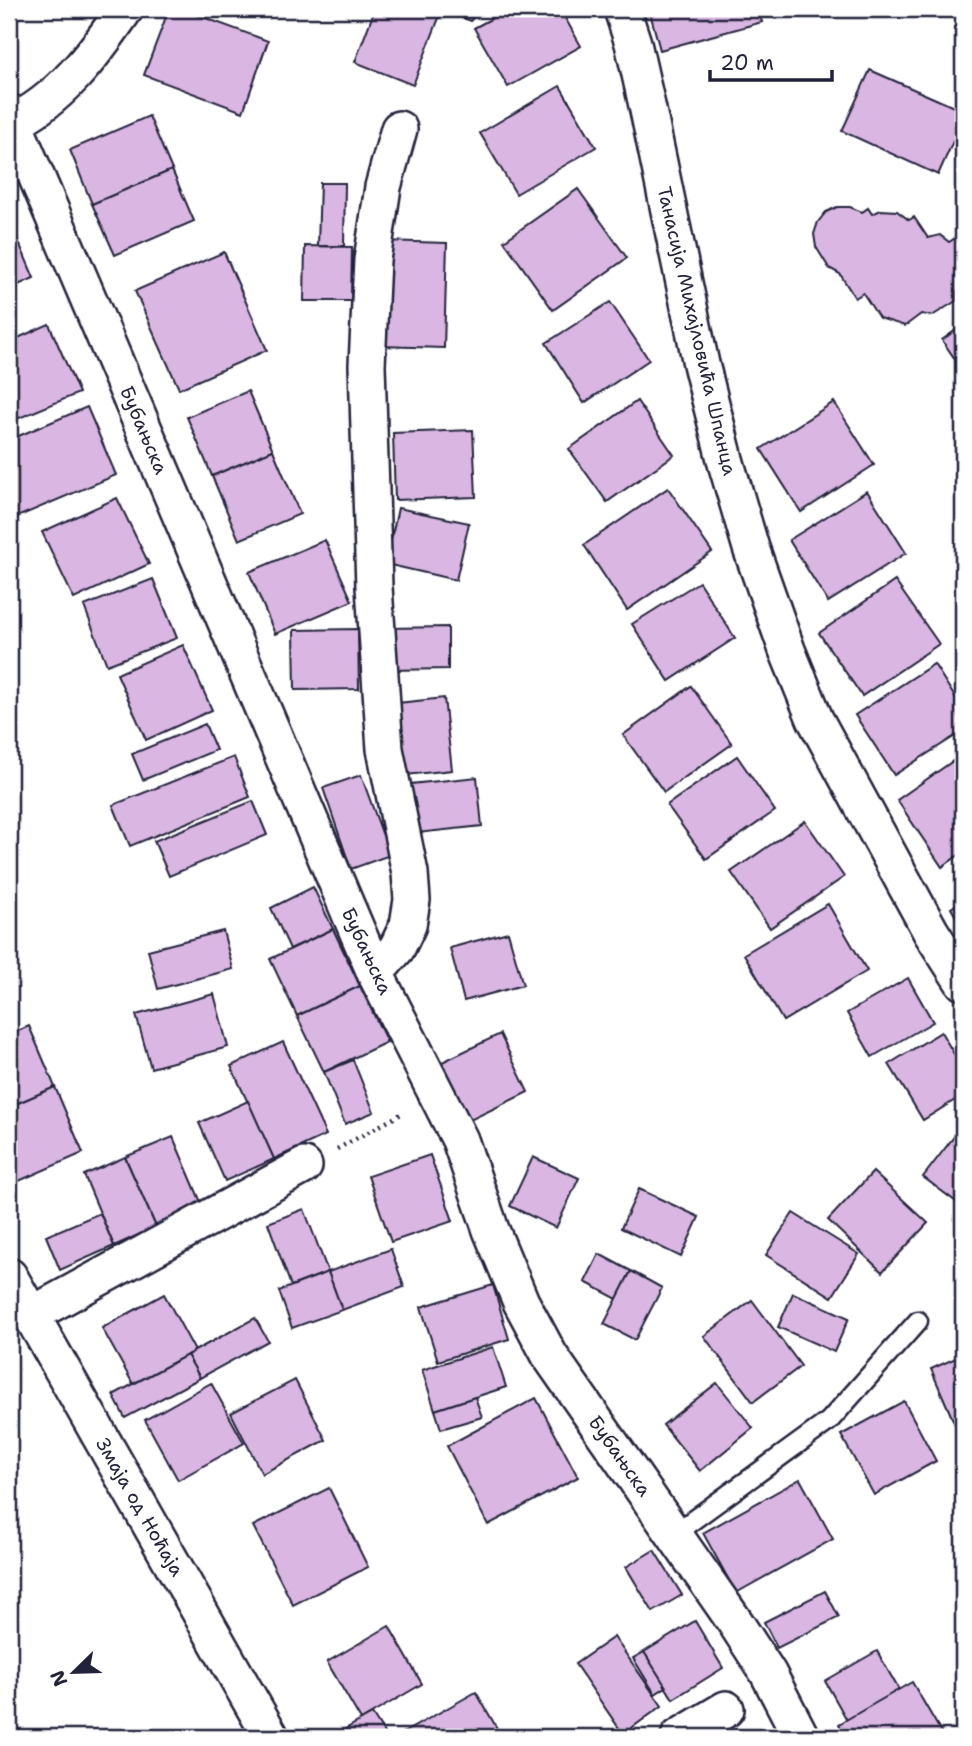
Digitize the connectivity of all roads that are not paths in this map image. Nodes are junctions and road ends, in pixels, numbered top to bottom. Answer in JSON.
{"nodes":[{"id":1,"x":125,"y":9,"type":"edge"},
{"id":2,"x":622,"y":9,"type":"edge"},
{"id":3,"x":10,"y":119,"type":"edge"},
{"id":4,"x":399,"y":129,"type":"dead end"},
{"id":5,"x":375,"y":973,"type":"junction"},
{"id":6,"x":963,"y":982,"type":"edge"},
{"id":7,"x":303,"y":1166,"type":"road end"},
{"id":8,"x":9,"y":1276,"type":"edge"},
{"id":9,"x":31,"y":1315,"type":"junction"},
{"id":10,"x":918,"y":1321,"type":"dead end"},
{"id":11,"x":674,"y":1534,"type":"junction"},
{"id":12,"x":726,"y":1709,"type":"dead end"},
{"id":13,"x":271,"y":1737,"type":"edge"},
{"id":14,"x":679,"y":1737,"type":"edge"},
{"id":15,"x":801,"y":1737,"type":"edge"}],
"edges":[{"from":1,"to":3,"type":"street"},
{"from":2,"to":6,"type":"street","name":"Танасија Михајловића Шпанца"},
{"from":3,"to":5,"type":"street","name":"Бубањска"},
{"from":4,"to":5,"type":"street"},
{"from":5,"to":11,"type":"street","name":"Бубањска"},
{"from":7,"to":9,"type":"street"},
{"from":8,"to":9,"type":"street","name":"Змаја од Ноћаја"},
{"from":9,"to":13,"type":"street","name":"Змаја од Ноћаја"},
{"from":10,"to":11,"type":"lane"},
{"from":11,"to":15,"type":"street","name":"Бубањска"},
{"from":12,"to":14,"type":"street"}]}
